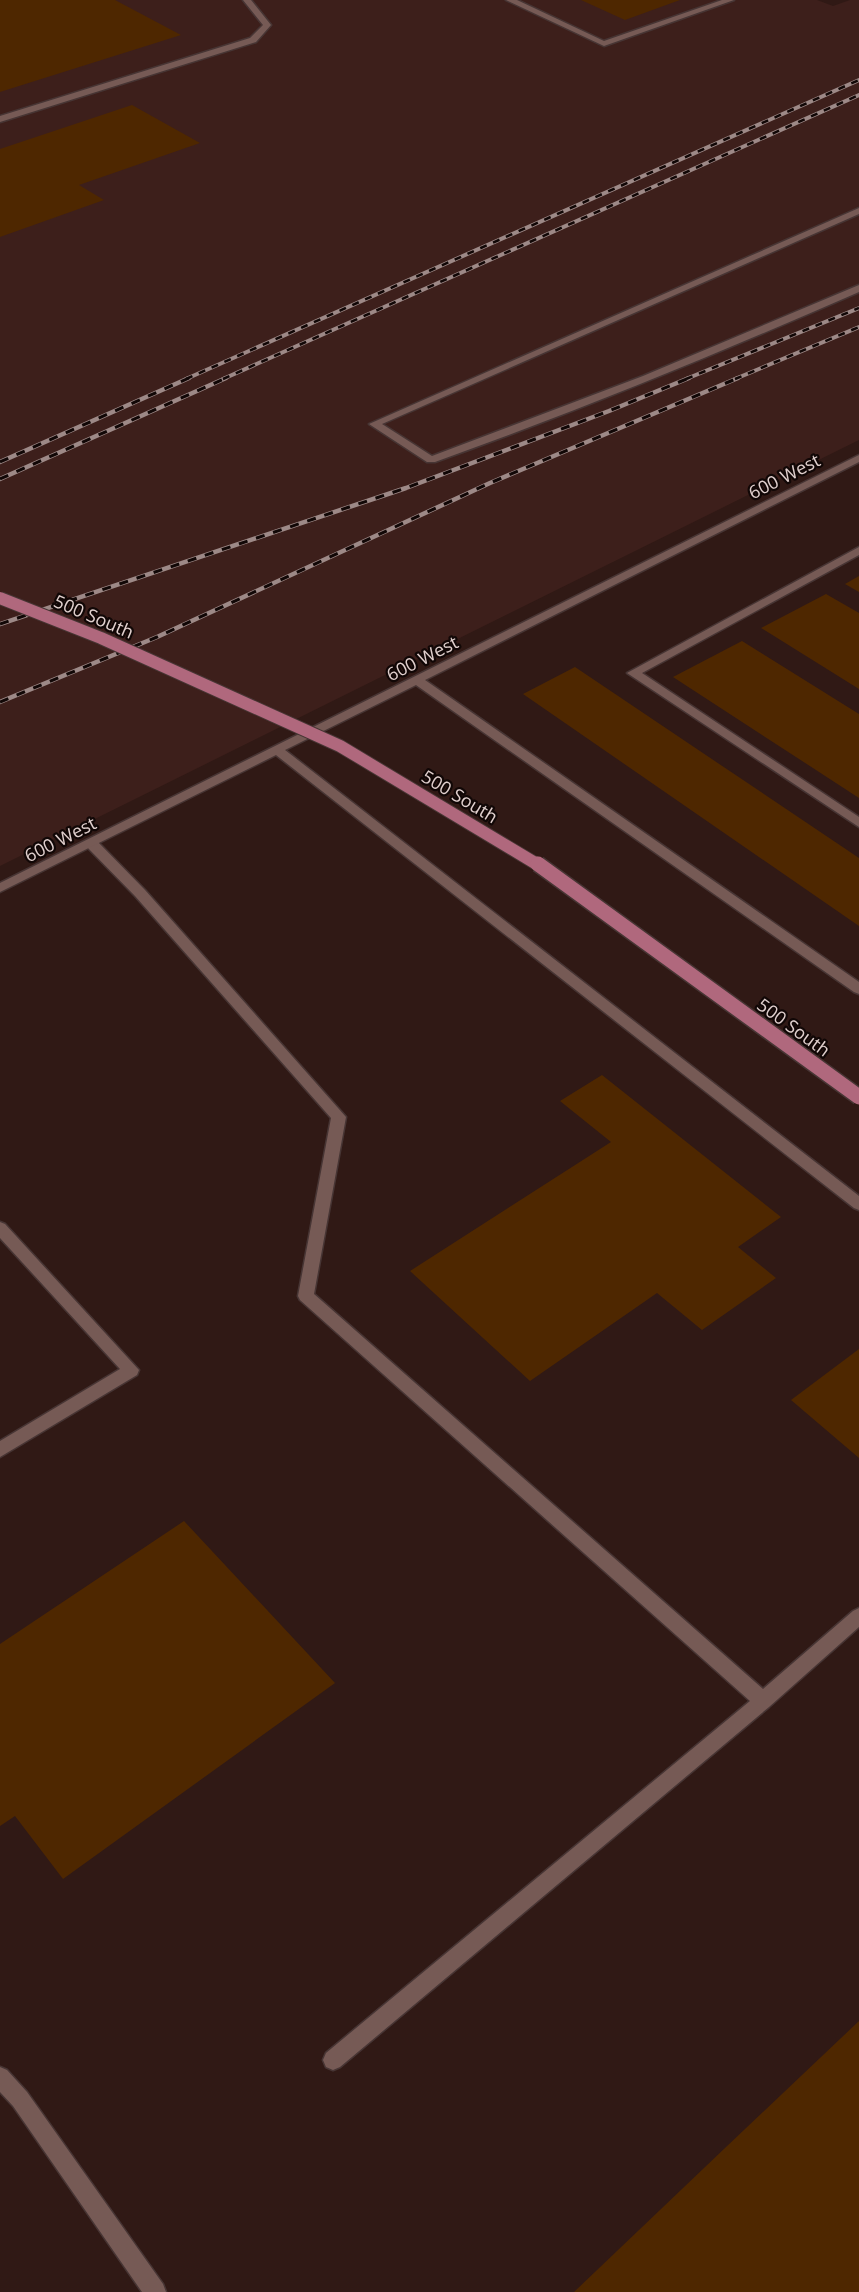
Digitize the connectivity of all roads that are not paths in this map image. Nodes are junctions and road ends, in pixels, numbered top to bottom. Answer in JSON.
{"nodes":[{"id":1,"x":247,"y":0,"type":"edge"},
{"id":2,"x":510,"y":0,"type":"edge"},
{"id":3,"x":730,"y":0,"type":"edge"},
{"id":4,"x":0,"y":119,"type":"edge"},
{"id":5,"x":859,"y":211,"type":"edge"},
{"id":6,"x":859,"y":288,"type":"edge"},
{"id":7,"x":859,"y":458,"type":"edge"},
{"id":8,"x":859,"y":550,"type":"edge"},
{"id":9,"x":0,"y":598,"type":"edge"},
{"id":10,"x":417,"y":680,"type":"junction"},
{"id":11,"x":277,"y":750,"type":"junction"},
{"id":12,"x":859,"y":822,"type":"edge"},
{"id":13,"x":91,"y":843,"type":"junction"},
{"id":14,"x":0,"y":888,"type":"edge"},
{"id":15,"x":859,"y":989,"type":"edge"},
{"id":16,"x":859,"y":1097,"type":"edge"},
{"id":17,"x":859,"y":1204,"type":"edge"},
{"id":18,"x":0,"y":1228,"type":"edge"},
{"id":19,"x":0,"y":1450,"type":"edge"},
{"id":20,"x":859,"y":1616,"type":"edge"},
{"id":21,"x":762,"y":1701,"type":"junction"},
{"id":22,"x":333,"y":2060,"type":"dead end"},
{"id":23,"x":0,"y":2077,"type":"edge"},
{"id":24,"x":155,"y":2292,"type":"edge"}],
"edges":[{"from":1,"to":4,"type":"street"},
{"from":2,"to":3,"type":"street"},
{"from":5,"to":6,"type":"street"},
{"from":7,"to":10,"type":"street","name":"600 West"},
{"from":8,"to":12,"type":"street"},
{"from":9,"to":16,"type":"main road","name":"500 South","bridge":true},
{"from":10,"to":11,"type":"street","name":"600 West"},
{"from":10,"to":15,"type":"street"},
{"from":11,"to":13,"type":"street","name":"600 West"},
{"from":11,"to":17,"type":"street"},
{"from":13,"to":14,"type":"street","name":"600 West"},
{"from":13,"to":21,"type":"street"},
{"from":18,"to":19,"type":"street"},
{"from":20,"to":21,"type":"street"},
{"from":21,"to":22,"type":"street"},
{"from":23,"to":24,"type":"street"}]}
